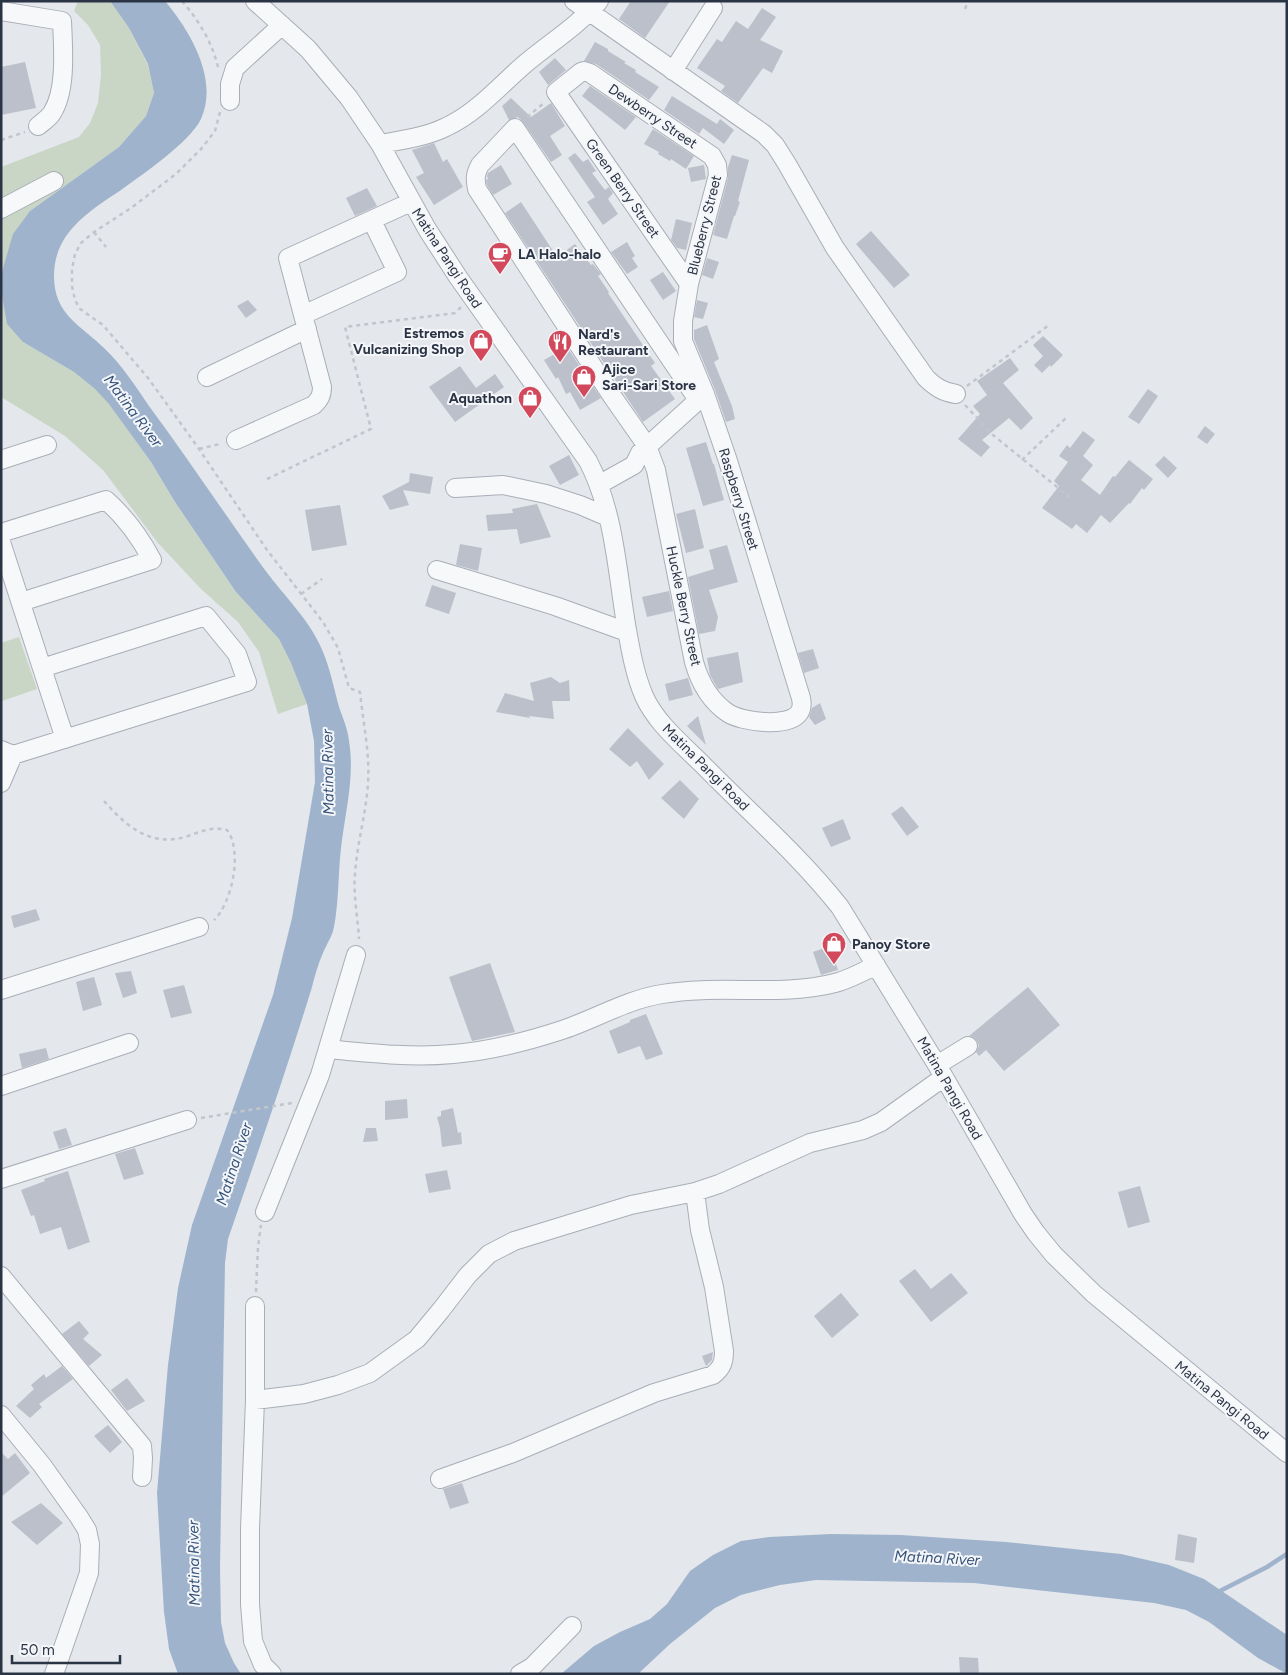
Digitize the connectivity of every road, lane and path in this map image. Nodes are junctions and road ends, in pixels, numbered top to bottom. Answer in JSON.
{"nodes":[{"id":1,"x":182,"y":1,"type":"edge"},
{"id":2,"x":255,"y":1,"type":"edge"},
{"id":3,"x":574,"y":1,"type":"edge"},
{"id":4,"x":968,"y":1,"type":"edge"},
{"id":5,"x":594,"y":7,"type":"edge"},
{"id":6,"x":713,"y":8,"type":"dead end"},
{"id":7,"x":965,"y":9,"type":"dead end"},
{"id":8,"x":1,"y":12,"type":"edge"},
{"id":9,"x":282,"y":25,"type":"junction"},
{"id":10,"x":219,"y":71,"type":"dead end"},
{"id":11,"x":673,"y":71,"type":"junction"},
{"id":12,"x":556,"y":92,"type":"junction"},
{"id":13,"x":225,"y":105,"type":"joint"},
{"id":14,"x":38,"y":126,"type":"joint"},
{"id":15,"x":515,"y":128,"type":"junction"},
{"id":16,"x":1,"y":140,"type":"edge"},
{"id":17,"x":380,"y":144,"type":"junction"},
{"id":18,"x":717,"y":165,"type":"joint"},
{"id":19,"x":54,"y":181,"type":"dead end"},
{"id":20,"x":411,"y":202,"type":"junction"},
{"id":21,"x":1,"y":209,"type":"edge"},
{"id":22,"x":372,"y":221,"type":"junction"},
{"id":23,"x":94,"y":232,"type":"junction"},
{"id":24,"x":106,"y":247,"type":"dead end"},
{"id":25,"x":689,"y":284,"type":"junction"},
{"id":26,"x":472,"y":297,"type":"junction"},
{"id":27,"x":305,"y":322,"type":"junction"},
{"id":28,"x":1049,"y":325,"type":"dead end"},
{"id":29,"x":683,"y":341,"type":"junction"},
{"id":30,"x":664,"y":350,"type":"junction"},
{"id":31,"x":207,"y":377,"type":"dead end"},
{"id":32,"x":956,"y":394,"type":"junction"},
{"id":33,"x":701,"y":397,"type":"junction"},
{"id":34,"x":1068,"y":416,"type":"dead end"},
{"id":35,"x":236,"y":440,"type":"joint"},
{"id":36,"x":47,"y":445,"type":"dead end"},
{"id":37,"x":200,"y":449,"type":"junction"},
{"id":38,"x":644,"y":450,"type":"junction"},
{"id":39,"x":1,"y":460,"type":"edge"},
{"id":40,"x":1022,"y":460,"type":"junction"},
{"id":41,"x":597,"y":479,"type":"junction"},
{"id":42,"x":266,"y":480,"type":"dead end"},
{"id":43,"x":455,"y":488,"type":"dead end"},
{"id":44,"x":1073,"y":500,"type":"dead end"},
{"id":45,"x":608,"y":517,"type":"junction"},
{"id":46,"x":1,"y":533,"type":"edge"},
{"id":47,"x":1,"y":542,"type":"edge"},
{"id":48,"x":437,"y":570,"type":"dead end"},
{"id":49,"x":322,"y":579,"type":"dead end"},
{"id":50,"x":302,"y":594,"type":"junction"},
{"id":51,"x":21,"y":602,"type":"junction"},
{"id":52,"x":627,"y":632,"type":"junction"},
{"id":53,"x":42,"y":668,"type":"junction"},
{"id":54,"x":799,"y":713,"type":"joint"},
{"id":55,"x":65,"y":739,"type":"junction"},
{"id":56,"x":7,"y":753,"type":"edge"},
{"id":57,"x":1,"y":783,"type":"edge"},
{"id":58,"x":104,"y":801,"type":"dead end"},
{"id":59,"x":199,"y":927,"type":"joint"},
{"id":60,"x":356,"y":955,"type":"joint"},
{"id":61,"x":876,"y":965,"type":"junction"},
{"id":62,"x":1,"y":990,"type":"edge"},
{"id":63,"x":128,"y":1043,"type":"dead end"},
{"id":64,"x":968,"y":1046,"type":"dead end"},
{"id":65,"x":328,"y":1049,"type":"junction"},
{"id":66,"x":940,"y":1071,"type":"junction"},
{"id":67,"x":1,"y":1086,"type":"edge"},
{"id":68,"x":295,"y":1103,"type":"dead end"},
{"id":69,"x":195,"y":1119,"type":"joint"},
{"id":70,"x":1,"y":1179,"type":"edge"},
{"id":71,"x":695,"y":1192,"type":"junction"},
{"id":72,"x":265,"y":1212,"type":"joint"},
{"id":73,"x":1,"y":1276,"type":"edge"},
{"id":74,"x":255,"y":1306,"type":"joint"},
{"id":75,"x":255,"y":1400,"type":"junction"},
{"id":76,"x":1,"y":1415,"type":"edge"},
{"id":77,"x":1287,"y":1453,"type":"edge"},
{"id":78,"x":142,"y":1477,"type":"dead end"},
{"id":79,"x":440,"y":1479,"type":"dead end"},
{"id":80,"x":572,"y":1626,"type":"dead end"},
{"id":81,"x":42,"y":1674,"type":"edge"},
{"id":82,"x":53,"y":1674,"type":"edge"},
{"id":83,"x":272,"y":1674,"type":"edge"},
{"id":84,"x":520,"y":1674,"type":"edge"}],
"edges":[{"from":1,"to":10,"type":"path"},
{"from":2,"to":9,"type":"street","name":"Matina Pangi Road"},
{"from":3,"to":5,"type":"street"},
{"from":4,"to":7,"type":"path"},
{"from":5,"to":11,"type":"street"},
{"from":5,"to":17,"type":"street"},
{"from":6,"to":11,"type":"street"},
{"from":8,"to":14,"type":"street"},
{"from":9,"to":13,"type":"street"},
{"from":9,"to":17,"type":"street","name":"Matina Pangi Road"},
{"from":11,"to":32,"type":"street"},
{"from":12,"to":15,"type":"path"},
{"from":12,"to":18,"type":"street","name":"Dewberry Street"},
{"from":12,"to":25,"type":"street","name":"Green Berry Street"},
{"from":13,"to":23,"type":"path"},
{"from":14,"to":16,"type":"path"},
{"from":15,"to":30,"type":"street"},
{"from":15,"to":38,"type":"street","name":"Huckle Berry Street"},
{"from":17,"to":20,"type":"street","name":"Matina Pangi Road"},
{"from":18,"to":25,"type":"street","name":"Blueberry Street"},
{"from":19,"to":21,"type":"street"},
{"from":20,"to":22,"type":"street"},
{"from":20,"to":26,"type":"street","name":"Matina Pangi Road"},
{"from":22,"to":27,"type":"street"},
{"from":22,"to":27,"type":"street"},
{"from":23,"to":24,"type":"path"},
{"from":23,"to":37,"type":"path"},
{"from":25,"to":29,"type":"street","name":"Raspberry Street"},
{"from":26,"to":41,"type":"street","name":"Matina Pangi Road"},
{"from":26,"to":42,"type":"path"},
{"from":27,"to":31,"type":"street"},
{"from":27,"to":35,"type":"street"},
{"from":28,"to":32,"type":"path"},
{"from":29,"to":30,"type":"street"},
{"from":29,"to":33,"type":"street","name":"Raspberry Street"},
{"from":30,"to":33,"type":"street"},
{"from":32,"to":40,"type":"path"},
{"from":33,"to":38,"type":"street"},
{"from":33,"to":54,"type":"street","name":"Raspberry Street"},
{"from":34,"to":40,"type":"path"},
{"from":35,"to":37,"type":"path"},
{"from":36,"to":39,"type":"street"},
{"from":37,"to":50,"type":"path"},
{"from":38,"to":41,"type":"street"},
{"from":38,"to":54,"type":"street","name":"Huckle Berry Street"},
{"from":40,"to":44,"type":"path"},
{"from":41,"to":45,"type":"street","name":"Matina Pangi Road"},
{"from":43,"to":45,"type":"street"},
{"from":45,"to":52,"type":"street","name":"Matina Pangi Road"},
{"from":46,"to":51,"type":"street"},
{"from":47,"to":51,"type":"street"},
{"from":48,"to":52,"type":"street"},
{"from":49,"to":50,"type":"path"},
{"from":50,"to":60,"type":"path"},
{"from":51,"to":53,"type":"street"},
{"from":52,"to":61,"type":"street","name":"Matina Pangi Road"},
{"from":53,"to":55,"type":"street"},
{"from":53,"to":55,"type":"street"},
{"from":55,"to":56,"type":"street"},
{"from":56,"to":57,"type":"street"},
{"from":58,"to":59,"type":"path"},
{"from":59,"to":62,"type":"street"},
{"from":60,"to":65,"type":"street"},
{"from":61,"to":65,"type":"street"},
{"from":61,"to":66,"type":"street","name":"Matina Pangi Road"},
{"from":63,"to":67,"type":"street"},
{"from":64,"to":66,"type":"street"},
{"from":65,"to":72,"type":"street"},
{"from":66,"to":71,"type":"street"},
{"from":66,"to":77,"type":"street","name":"Matina Pangi Road"},
{"from":68,"to":69,"type":"path"},
{"from":69,"to":70,"type":"street"},
{"from":71,"to":75,"type":"street"},
{"from":71,"to":79,"type":"street"},
{"from":72,"to":74,"type":"path"},
{"from":73,"to":78,"type":"street"},
{"from":74,"to":75,"type":"street"},
{"from":75,"to":83,"type":"street"},
{"from":76,"to":82,"type":"street"},
{"from":80,"to":84,"type":"street"},
{"from":81,"to":82,"type":"street"}]}
